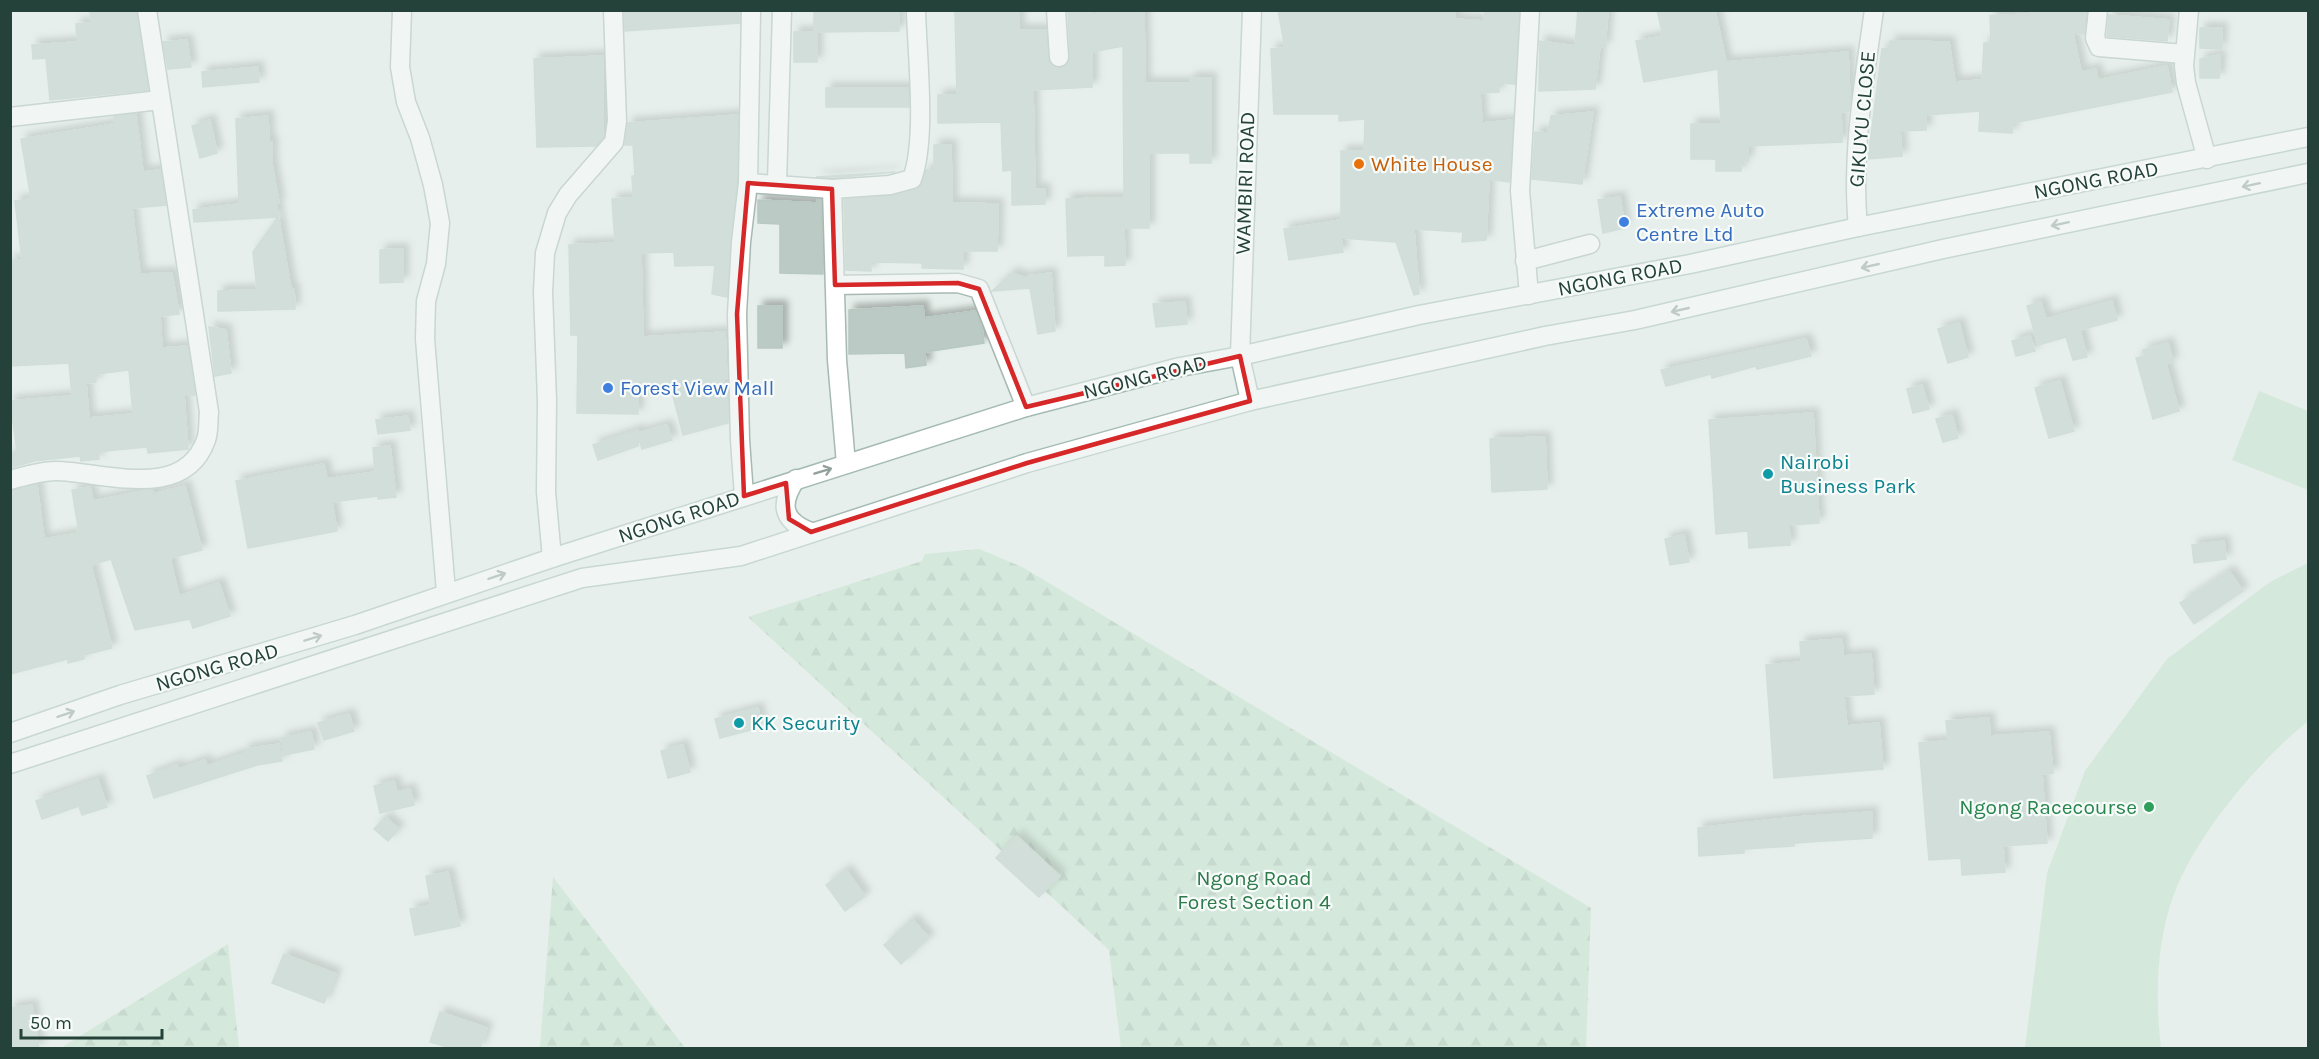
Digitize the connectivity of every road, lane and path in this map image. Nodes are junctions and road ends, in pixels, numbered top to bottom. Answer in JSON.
{"nodes":[{"id":1,"x":147,"y":10,"type":"edge"},
{"id":2,"x":402,"y":10,"type":"edge"},
{"id":3,"x":613,"y":10,"type":"edge"},
{"id":4,"x":751,"y":10,"type":"edge"},
{"id":5,"x":782,"y":10,"type":"edge"},
{"id":6,"x":916,"y":10,"type":"edge"},
{"id":7,"x":1056,"y":10,"type":"edge"},
{"id":8,"x":1252,"y":10,"type":"edge"},
{"id":9,"x":1530,"y":10,"type":"edge"},
{"id":10,"x":1874,"y":10,"type":"edge"},
{"id":11,"x":2098,"y":10,"type":"edge"},
{"id":12,"x":2189,"y":10,"type":"edge"},
{"id":13,"x":2184,"y":54,"type":"junction"},
{"id":14,"x":1059,"y":57,"type":"dead end"},
{"id":15,"x":160,"y":100,"type":"junction"},
{"id":16,"x":10,"y":117,"type":"edge"},
{"id":17,"x":2308,"y":137,"type":"edge"},
{"id":18,"x":2207,"y":159,"type":"junction"},
{"id":19,"x":2308,"y":173,"type":"edge"},
{"id":20,"x":748,"y":183,"type":"junction"},
{"id":21,"x":777,"y":183,"type":"junction"},
{"id":22,"x":832,"y":189,"type":"junction"},
{"id":23,"x":1858,"y":227,"type":"junction"},
{"id":24,"x":1590,"y":244,"type":"dead end"},
{"id":25,"x":1525,"y":261,"type":"junction"},
{"id":26,"x":835,"y":285,"type":"junction"},
{"id":27,"x":1529,"y":295,"type":"junction"},
{"id":28,"x":1240,"y":356,"type":"junction"},
{"id":29,"x":1250,"y":402,"type":"junction"},
{"id":30,"x":1026,"y":407,"type":"junction"},
{"id":31,"x":846,"y":464,"type":"junction"},
{"id":32,"x":796,"y":479,"type":"junction"},
{"id":33,"x":10,"y":480,"type":"edge"},
{"id":34,"x":744,"y":496,"type":"junction"},
{"id":35,"x":811,"y":532,"type":"junction"},
{"id":36,"x":552,"y":558,"type":"junction"},
{"id":37,"x":446,"y":592,"type":"junction"},
{"id":38,"x":10,"y":733,"type":"edge"},
{"id":39,"x":10,"y":764,"type":"edge"}],
"edges":[{"from":1,"to":15,"type":"main road"},
{"from":2,"to":37,"type":"main road"},
{"from":3,"to":36,"type":"main road"},
{"from":4,"to":20,"type":"main road"},
{"from":5,"to":21,"type":"main road"},
{"from":6,"to":22,"type":"main road"},
{"from":7,"to":14,"type":"main road"},
{"from":8,"to":28,"type":"main road","name":"WAMBIRI ROAD"},
{"from":9,"to":25,"type":"main road"},
{"from":10,"to":23,"type":"main road","name":"GIKUYU CLOSE"},
{"from":11,"to":13,"type":"main road"},
{"from":12,"to":13,"type":"main road"},
{"from":13,"to":18,"type":"main road"},
{"from":15,"to":16,"type":"main road"},
{"from":15,"to":33,"type":"main road"},
{"from":17,"to":18,"type":"main road","name":"NGONG ROAD"},
{"from":18,"to":23,"type":"main road","name":"NGONG ROAD"},
{"from":19,"to":29,"type":"main road","name":"NGONG ROAD","one_way":true},
{"from":20,"to":21,"type":"main road"},
{"from":20,"to":34,"type":"main road"},
{"from":21,"to":22,"type":"main road"},
{"from":22,"to":26,"type":"main road"},
{"from":23,"to":27,"type":"main road","name":"NGONG ROAD"},
{"from":24,"to":25,"type":"main road"},
{"from":25,"to":27,"type":"main road"},
{"from":26,"to":30,"type":"main road"},
{"from":26,"to":31,"type":"main road"},
{"from":27,"to":28,"type":"main road","name":"NGONG ROAD"},
{"from":28,"to":29,"type":"main road","name":"WAMBIRI ROAD"},
{"from":28,"to":30,"type":"main road","name":"NGONG ROAD"},
{"from":29,"to":35,"type":"main road","name":"NGONG ROAD"},
{"from":30,"to":31,"type":"main road","name":"NGONG ROAD"},
{"from":32,"to":31,"type":"main road","name":"NGONG ROAD","one_way":true},
{"from":32,"to":34,"type":"main road","name":"NGONG ROAD"},
{"from":32,"to":35,"type":"main road"},
{"from":34,"to":36,"type":"main road","name":"NGONG ROAD"},
{"from":35,"to":39,"type":"main road","name":"NGONG ROAD"},
{"from":37,"to":36,"type":"main road","name":"NGONG ROAD","one_way":true},
{"from":38,"to":37,"type":"main road","name":"NGONG ROAD","one_way":true}]}
